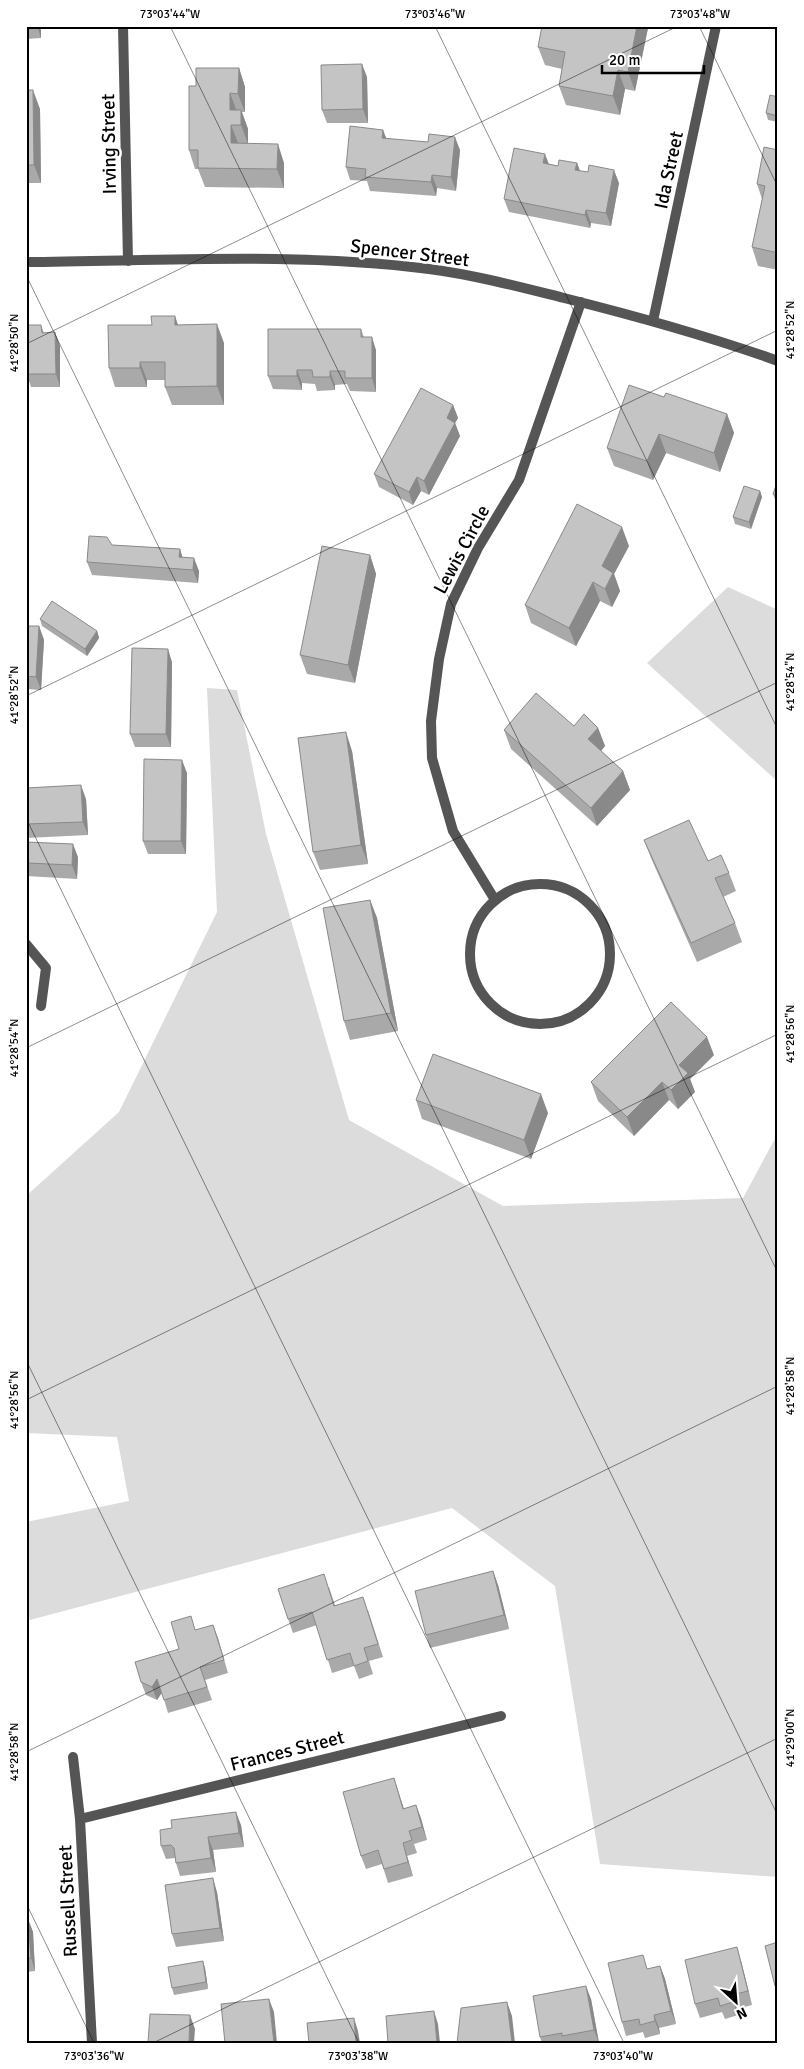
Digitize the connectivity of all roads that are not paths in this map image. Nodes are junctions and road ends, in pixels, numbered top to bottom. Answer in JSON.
{"nodes":[{"id":1,"x":123,"y":26,"type":"edge"},
{"id":2,"x":716,"y":26,"type":"edge"},
{"id":3,"x":128,"y":261,"type":"junction"},
{"id":4,"x":26,"y":262,"type":"edge"},
{"id":5,"x":581,"y":302,"type":"junction"},
{"id":6,"x":653,"y":321,"type":"junction"},
{"id":7,"x":778,"y":361,"type":"edge"},
{"id":8,"x":494,"y":900,"type":"junction"},
{"id":9,"x":26,"y":944,"type":"edge"},
{"id":10,"x":41,"y":1006,"type":"dead end"},
{"id":11,"x":502,"y":1716,"type":"dead end"},
{"id":12,"x":73,"y":1757,"type":"dead end"},
{"id":13,"x":80,"y":1819,"type":"junction"},
{"id":14,"x":92,"y":2043,"type":"edge"}],
"edges":[{"from":1,"to":3,"type":"street","name":"Irving Street"},
{"from":2,"to":6,"type":"street","name":"Ida Street"},
{"from":3,"to":4,"type":"street","name":"Spencer Street"},
{"from":3,"to":5,"type":"street","name":"Spencer Street"},
{"from":5,"to":6,"type":"street","name":"Spencer Street"},
{"from":5,"to":8,"type":"street","name":"Lewis Circle"},
{"from":6,"to":7,"type":"street","name":"Spencer Street"},
{"from":8,"to":8,"type":"street"},
{"from":9,"to":10,"type":"street"},
{"from":11,"to":13,"type":"street","name":"Frances Street"},
{"from":12,"to":13,"type":"street","name":"Russell Street"},
{"from":13,"to":14,"type":"street","name":"Russell Street"}]}
